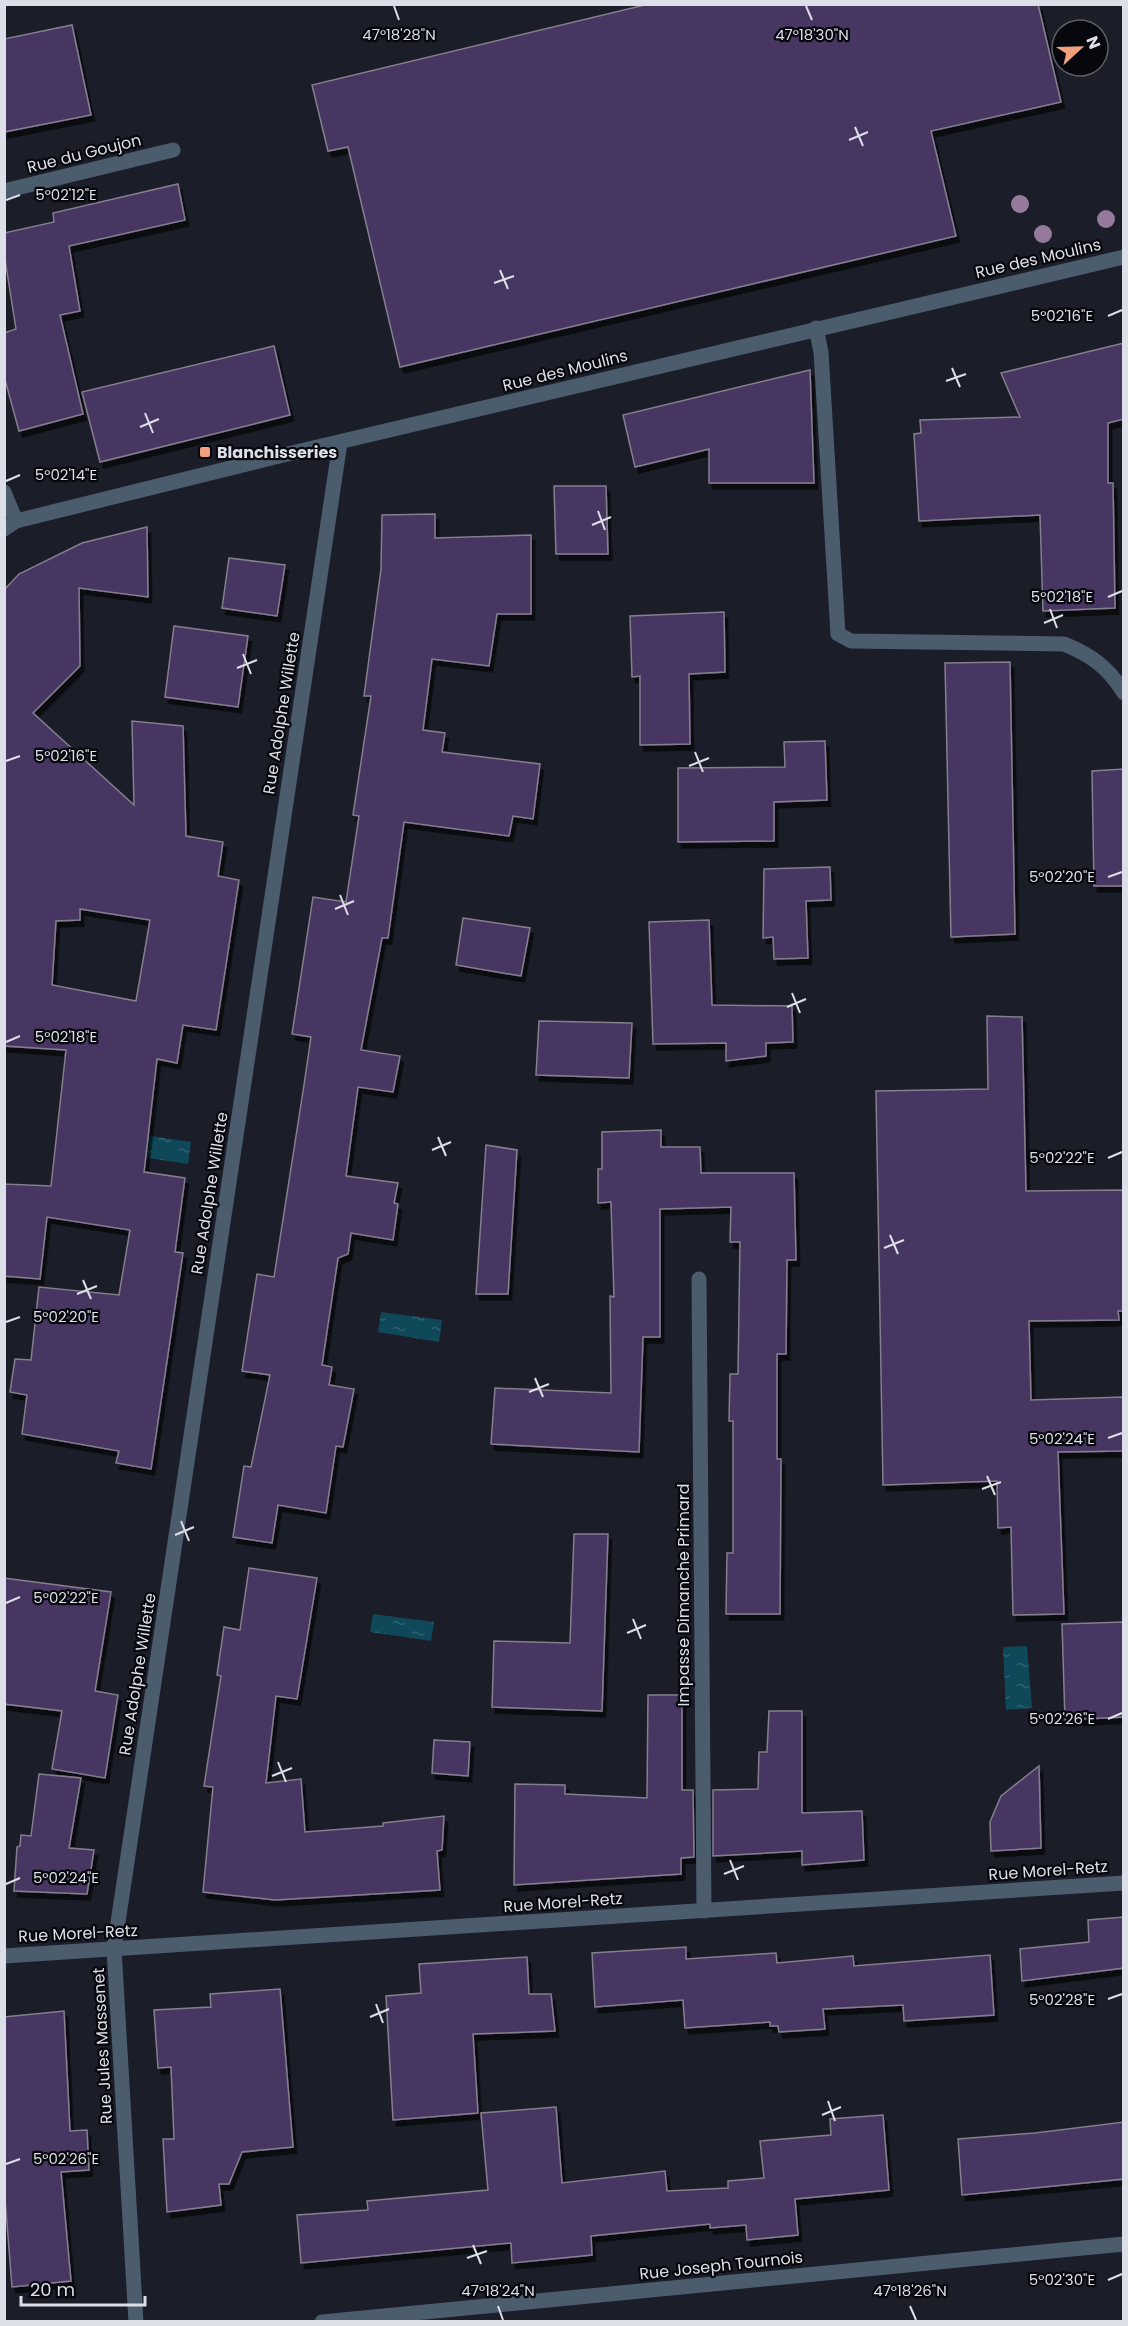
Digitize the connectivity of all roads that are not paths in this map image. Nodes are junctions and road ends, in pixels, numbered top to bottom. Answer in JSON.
{"nodes":[{"id":1,"x":173,"y":150,"type":"dead end"},
{"id":2,"x":4,"y":191,"type":"edge"},
{"id":3,"x":1124,"y":257,"type":"edge"},
{"id":4,"x":816,"y":328,"type":"junction"},
{"id":5,"x":340,"y":443,"type":"junction"},
{"id":6,"x":4,"y":492,"type":"edge"},
{"id":7,"x":10,"y":525,"type":"edge"},
{"id":8,"x":1124,"y":693,"type":"edge"},
{"id":9,"x":699,"y":1280,"type":"dead end"},
{"id":10,"x":1124,"y":1882,"type":"edge"},
{"id":11,"x":704,"y":1911,"type":"junction"},
{"id":12,"x":114,"y":1949,"type":"junction"},
{"id":13,"x":4,"y":1956,"type":"edge"},
{"id":14,"x":1124,"y":2244,"type":"edge"},
{"id":15,"x":135,"y":2322,"type":"edge"},
{"id":16,"x":322,"y":2322,"type":"edge"}],
"edges":[{"from":1,"to":2,"type":"street","name":"Rue du Goujon"},
{"from":3,"to":4,"type":"street","name":"Rue des Moulins"},
{"from":4,"to":5,"type":"street","name":"Rue des Moulins"},
{"from":4,"to":8,"type":"street"},
{"from":5,"to":7,"type":"street","name":"Rue des Moulins"},
{"from":5,"to":12,"type":"street","name":"Rue Adolphe Willette"},
{"from":6,"to":7,"type":"street"},
{"from":9,"to":11,"type":"street","name":"Impasse Dimanche Primard"},
{"from":10,"to":11,"type":"street","name":"Rue Morel-Retz"},
{"from":11,"to":12,"type":"street","name":"Rue Morel-Retz"},
{"from":12,"to":13,"type":"street","name":"Rue Morel-Retz"},
{"from":12,"to":15,"type":"street","name":"Rue Jules Massenet"},
{"from":14,"to":16,"type":"street","name":"Rue Joseph Tournois"}]}
